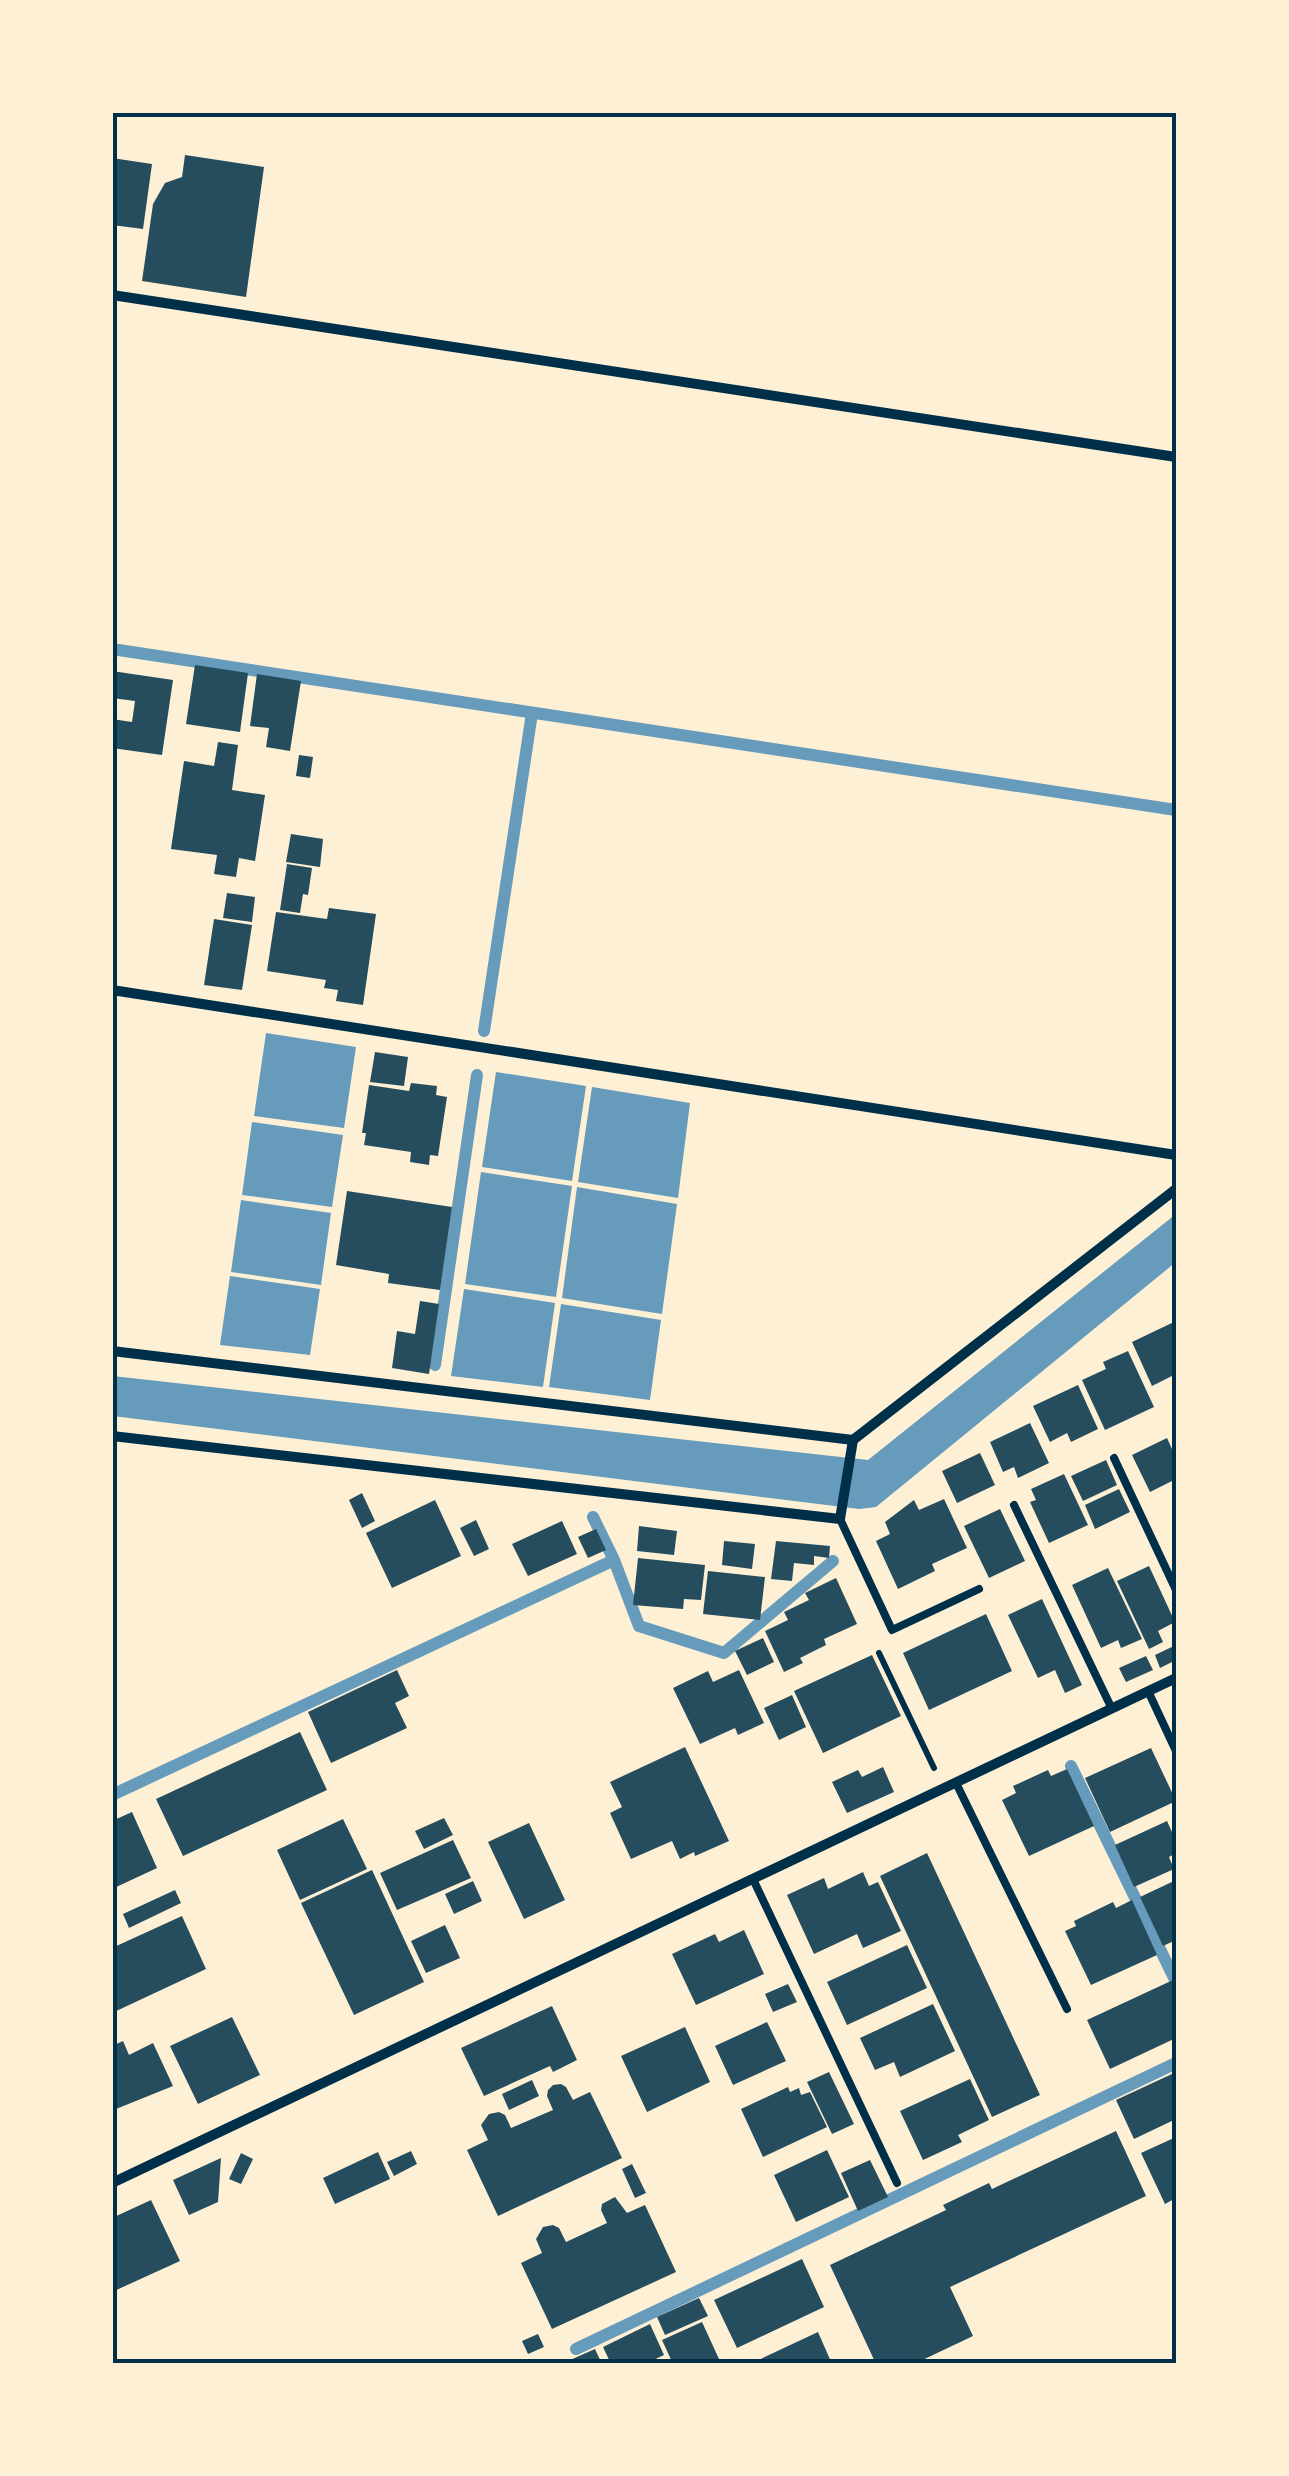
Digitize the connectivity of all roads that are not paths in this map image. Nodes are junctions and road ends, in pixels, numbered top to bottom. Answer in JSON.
{"nodes":[{"id":1,"x":112,"y":296,"type":"edge"},
{"id":2,"x":1176,"y":457,"type":"edge"},
{"id":3,"x":112,"y":990,"type":"edge"},
{"id":4,"x":1176,"y":1155,"type":"edge"},
{"id":5,"x":1176,"y":1188,"type":"edge"},
{"id":6,"x":112,"y":1351,"type":"edge"},
{"id":7,"x":112,"y":1436,"type":"edge"},
{"id":8,"x":853,"y":1440,"type":"junction"},
{"id":9,"x":1114,"y":1458,"type":"dead end"},
{"id":10,"x":1014,"y":1505,"type":"dead end"},
{"id":11,"x":840,"y":1519,"type":"junction"},
{"id":12,"x":979,"y":1589,"type":"dead end"},
{"id":13,"x":1176,"y":1590,"type":"edge"},
{"id":14,"x":1176,"y":1678,"type":"edge"},
{"id":15,"x":1148,"y":1691,"type":"junction"},
{"id":16,"x":1112,"y":1709,"type":"junction"},
{"id":17,"x":1176,"y":1750,"type":"edge"},
{"id":18,"x":956,"y":1783,"type":"junction"},
{"id":19,"x":753,"y":1879,"type":"junction"},
{"id":20,"x":1068,"y":2009,"type":"dead end"},
{"id":21,"x":112,"y":2183,"type":"edge"},
{"id":22,"x":897,"y":2183,"type":"dead end"}],
"edges":[{"from":1,"to":2,"type":"street"},
{"from":3,"to":4,"type":"street"},
{"from":5,"to":8,"type":"street"},
{"from":6,"to":8,"type":"street"},
{"from":7,"to":11,"type":"street"},
{"from":8,"to":11,"type":"street"},
{"from":9,"to":13,"type":"lane"},
{"from":10,"to":16,"type":"lane"},
{"from":11,"to":12,"type":"lane"},
{"from":14,"to":15,"type":"street"},
{"from":15,"to":16,"type":"street"},
{"from":15,"to":17,"type":"lane"},
{"from":16,"to":18,"type":"street"},
{"from":18,"to":19,"type":"street"},
{"from":18,"to":20,"type":"lane"},
{"from":19,"to":21,"type":"street"},
{"from":19,"to":22,"type":"lane"}]}
